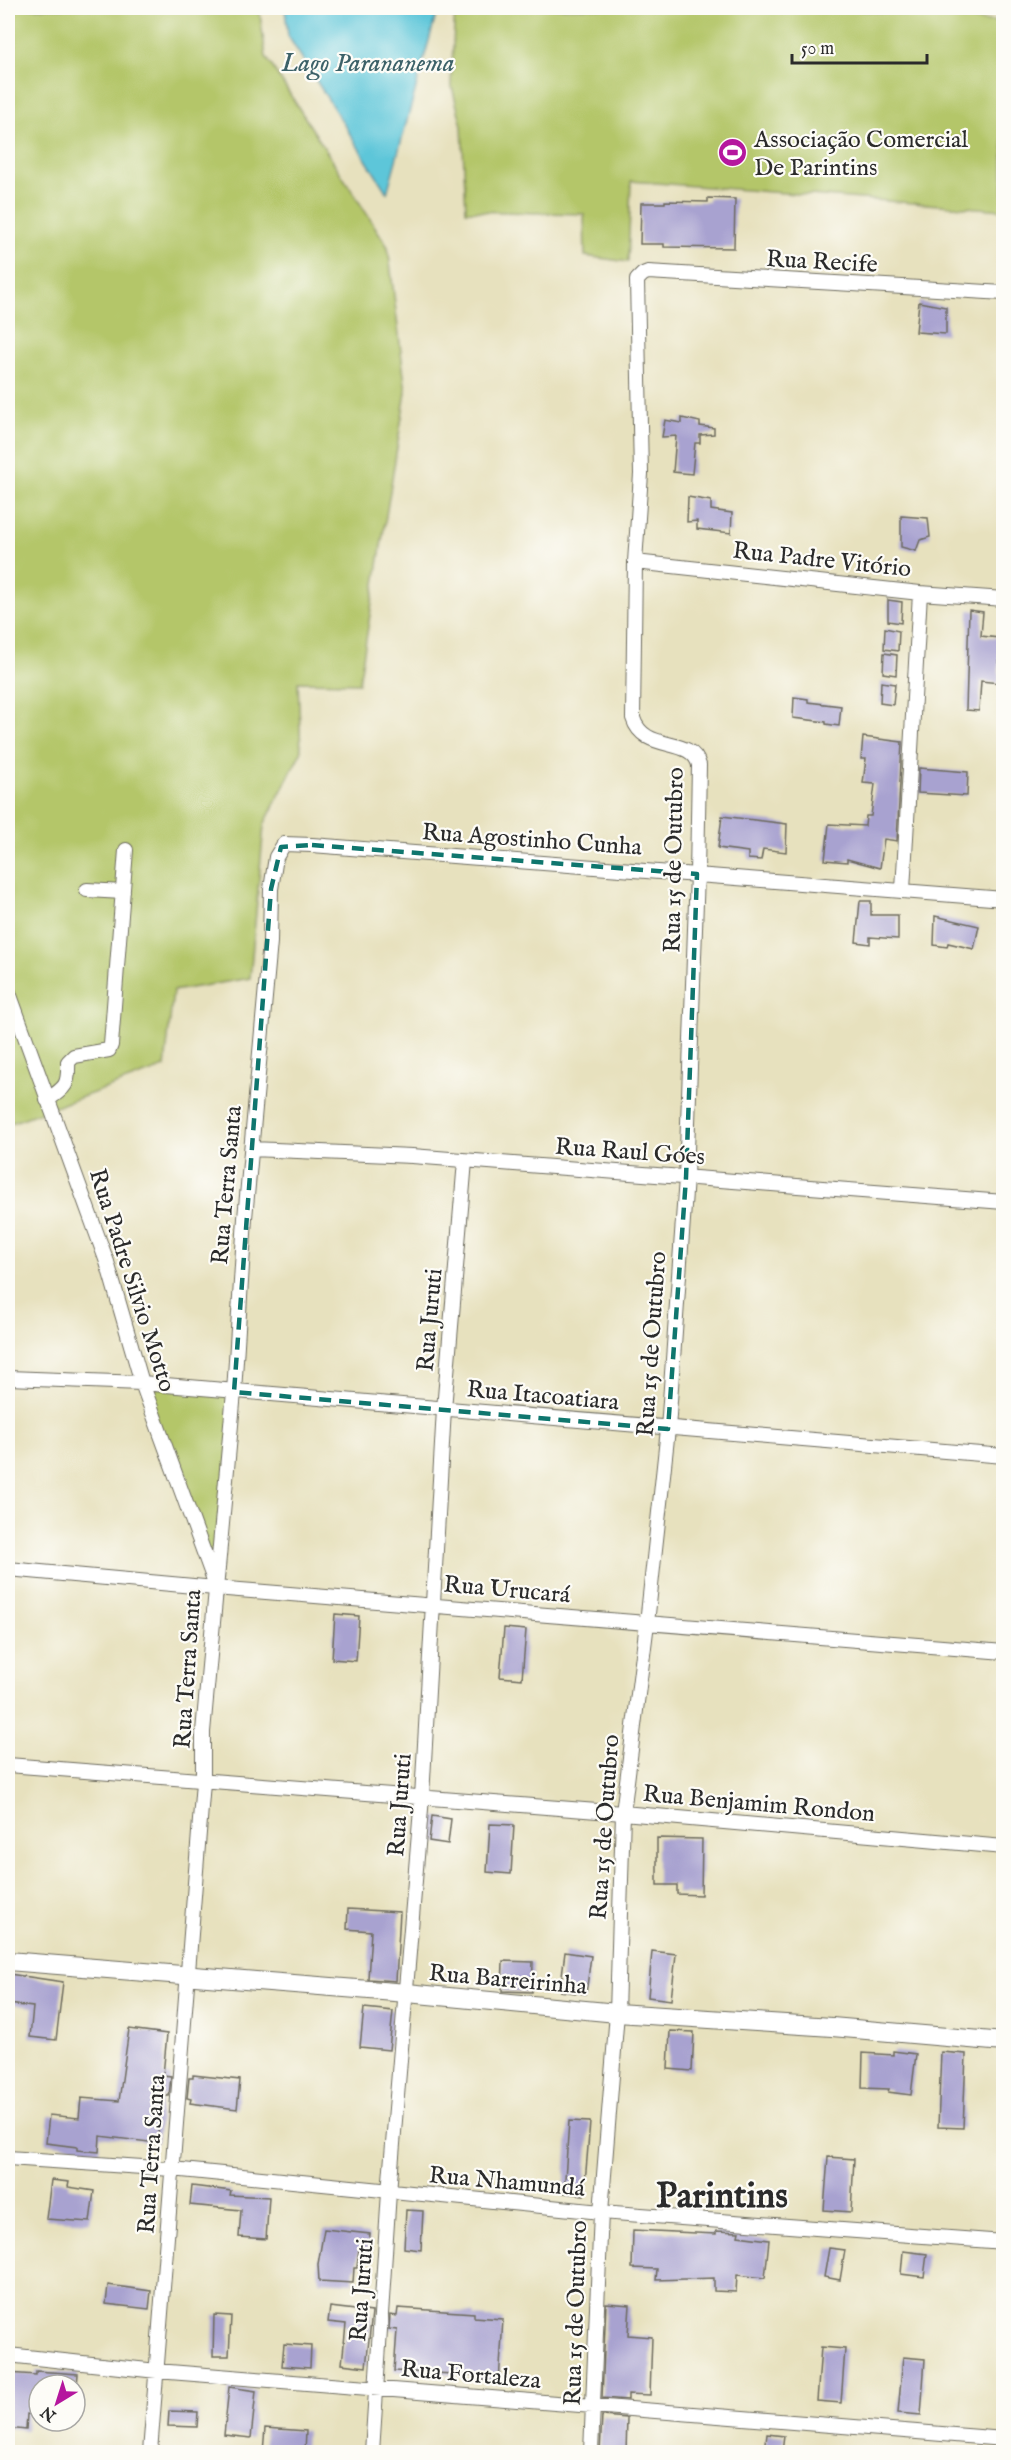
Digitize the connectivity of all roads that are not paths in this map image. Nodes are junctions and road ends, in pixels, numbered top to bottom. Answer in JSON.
{"nodes":[{"id":1,"x":639,"y":277,"type":"joint"},
{"id":2,"x":1004,"y":293,"type":"edge"},
{"id":3,"x":635,"y":562,"type":"junction"},
{"id":4,"x":920,"y":593,"type":"junction"},
{"id":5,"x":1004,"y":599,"type":"edge"},
{"id":6,"x":126,"y":850,"type":"dead end"},
{"id":7,"x":698,"y":874,"type":"junction"},
{"id":8,"x":272,"y":889,"type":"joint"},
{"id":9,"x":87,"y":890,"type":"dead end"},
{"id":10,"x":903,"y":890,"type":"junction"},
{"id":11,"x":123,"y":892,"type":"junction"},
{"id":12,"x":1004,"y":899,"type":"edge"},
{"id":13,"x":8,"y":990,"type":"edge"},
{"id":14,"x":47,"y":1100,"type":"junction"},
{"id":15,"x":252,"y":1149,"type":"junction"},
{"id":16,"x":465,"y":1161,"type":"junction"},
{"id":17,"x":686,"y":1178,"type":"junction"},
{"id":18,"x":1004,"y":1202,"type":"edge"},
{"id":19,"x":8,"y":1378,"type":"edge"},
{"id":20,"x":142,"y":1383,"type":"junction"},
{"id":21,"x":234,"y":1392,"type":"junction"},
{"id":22,"x":444,"y":1409,"type":"junction"},
{"id":23,"x":669,"y":1429,"type":"junction"},
{"id":24,"x":1004,"y":1456,"type":"edge"},
{"id":25,"x":8,"y":1569,"type":"edge"},
{"id":26,"x":215,"y":1585,"type":"junction"},
{"id":27,"x":434,"y":1605,"type":"junction"},
{"id":28,"x":647,"y":1623,"type":"junction"},
{"id":29,"x":1004,"y":1652,"type":"edge"},
{"id":30,"x":8,"y":1765,"type":"edge"},
{"id":31,"x":203,"y":1782,"type":"junction"},
{"id":32,"x":423,"y":1797,"type":"junction"},
{"id":33,"x":623,"y":1814,"type":"junction"},
{"id":34,"x":1004,"y":1847,"type":"edge"},
{"id":35,"x":8,"y":1961,"type":"edge"},
{"id":36,"x":187,"y":1975,"type":"junction"},
{"id":37,"x":407,"y":1994,"type":"junction"},
{"id":38,"x":617,"y":2013,"type":"junction"},
{"id":39,"x":1004,"y":2042,"type":"edge"},
{"id":40,"x":8,"y":2158,"type":"edge"},
{"id":41,"x":172,"y":2169,"type":"junction"},
{"id":42,"x":389,"y":2192,"type":"junction"},
{"id":43,"x":601,"y":2212,"type":"junction"},
{"id":44,"x":1004,"y":2242,"type":"edge"},
{"id":45,"x":8,"y":2355,"type":"edge"},
{"id":46,"x":157,"y":2371,"type":"junction"},
{"id":47,"x":377,"y":2388,"type":"junction"},
{"id":48,"x":594,"y":2408,"type":"junction"},
{"id":49,"x":1004,"y":2439,"type":"edge"},
{"id":50,"x":150,"y":2452,"type":"edge"},
{"id":51,"x":372,"y":2452,"type":"edge"},
{"id":52,"x":591,"y":2452,"type":"edge"}],
"edges":[{"from":1,"to":2,"type":"street","name":"Rua Recife"},
{"from":1,"to":3,"type":"street","name":"Rua 15 de Outubro"},
{"from":3,"to":4,"type":"street","name":"Rua Padre Vitório"},
{"from":3,"to":7,"type":"street","name":"Rua 15 de Outubro"},
{"from":4,"to":5,"type":"street","name":"Rua Padre Vitório"},
{"from":4,"to":10,"type":"street"},
{"from":6,"to":11,"type":"street"},
{"from":7,"to":8,"type":"street","name":"Rua Agostinho Cunha"},
{"from":7,"to":10,"type":"street","name":"Rua Agostinho Cunha"},
{"from":7,"to":17,"type":"street","name":"Rua 15 de Outubro"},
{"from":8,"to":15,"type":"street","name":"Rua Terra Santa"},
{"from":9,"to":11,"type":"street"},
{"from":10,"to":12,"type":"street","name":"Rua Agostinho Cunha"},
{"from":11,"to":14,"type":"street"},
{"from":13,"to":14,"type":"street","name":"Rua Padre Silvio Motto"},
{"from":14,"to":20,"type":"street","name":"Rua Padre Silvio Motto"},
{"from":15,"to":16,"type":"street","name":"Rua Raul Góes"},
{"from":15,"to":21,"type":"street","name":"Rua Terra Santa"},
{"from":16,"to":17,"type":"street","name":"Rua Raul Góes"},
{"from":16,"to":22,"type":"street","name":"Rua Juruti"},
{"from":17,"to":18,"type":"street","name":"Rua Raul Góes"},
{"from":17,"to":23,"type":"street","name":"Rua 15 de Outubro"},
{"from":19,"to":20,"type":"street","name":"Rua Itacoatiara"},
{"from":20,"to":21,"type":"street","name":"Rua Itacoatiara"},
{"from":20,"to":26,"type":"street","name":"Rua Padre Silvio Motto"},
{"from":21,"to":22,"type":"street","name":"Rua Itacoatiara"},
{"from":21,"to":26,"type":"street","name":"Rua Terra Santa"},
{"from":22,"to":23,"type":"street","name":"Rua Itacoatiara"},
{"from":22,"to":27,"type":"street","name":"Rua Juruti"},
{"from":23,"to":24,"type":"street","name":"Rua Itacoatiara"},
{"from":23,"to":28,"type":"street","name":"Rua 15 de Outubro"},
{"from":25,"to":26,"type":"street","name":"Rua Urucará"},
{"from":26,"to":27,"type":"street","name":"Rua Urucará"},
{"from":26,"to":31,"type":"street","name":"Rua Terra Santa"},
{"from":27,"to":28,"type":"street","name":"Rua Urucará"},
{"from":27,"to":32,"type":"street","name":"Rua Juruti"},
{"from":28,"to":29,"type":"street","name":"Rua Urucará"},
{"from":28,"to":33,"type":"street","name":"Rua 15 de Outubro"},
{"from":30,"to":31,"type":"street","name":"Rua Benjamim Rondon"},
{"from":31,"to":32,"type":"street","name":"Rua Benjamim Rondon"},
{"from":31,"to":36,"type":"street","name":"Rua Terra Santa"},
{"from":32,"to":33,"type":"street","name":"Rua Benjamim Rondon"},
{"from":32,"to":37,"type":"street","name":"Rua Juruti"},
{"from":33,"to":34,"type":"street","name":"Rua Benjamim Rondon"},
{"from":33,"to":38,"type":"street","name":"Rua 15 de Outubro"},
{"from":35,"to":36,"type":"street","name":"Rua Barreirinha"},
{"from":36,"to":37,"type":"street","name":"Rua Barreirinha"},
{"from":36,"to":41,"type":"street","name":"Rua Terra Santa"},
{"from":37,"to":38,"type":"street","name":"Rua Barreirinha"},
{"from":37,"to":42,"type":"street","name":"Rua Juruti"},
{"from":38,"to":39,"type":"street","name":"Rua Barreirinha"},
{"from":38,"to":43,"type":"street","name":"Rua 15 de Outubro"},
{"from":40,"to":41,"type":"street","name":"Rua Nhamundá"},
{"from":41,"to":42,"type":"street","name":"Rua Nhamundá"},
{"from":41,"to":46,"type":"street","name":"Rua Terra Santa"},
{"from":42,"to":43,"type":"street","name":"Rua Nhamundá"},
{"from":42,"to":47,"type":"street","name":"Rua Juruti"},
{"from":43,"to":44,"type":"street","name":"Rua Nhamundá"},
{"from":43,"to":48,"type":"street","name":"Rua 15 de Outubro"},
{"from":45,"to":46,"type":"street","name":"Rua Fortaleza"},
{"from":46,"to":47,"type":"street","name":"Rua Fortaleza"},
{"from":46,"to":50,"type":"street","name":"Rua Terra Santa"},
{"from":47,"to":48,"type":"street","name":"Rua Fortaleza"},
{"from":47,"to":51,"type":"street","name":"Rua Juruti"},
{"from":48,"to":49,"type":"street","name":"Rua Fortaleza"},
{"from":48,"to":52,"type":"street","name":"Rua 15 de Outubro"}]}
